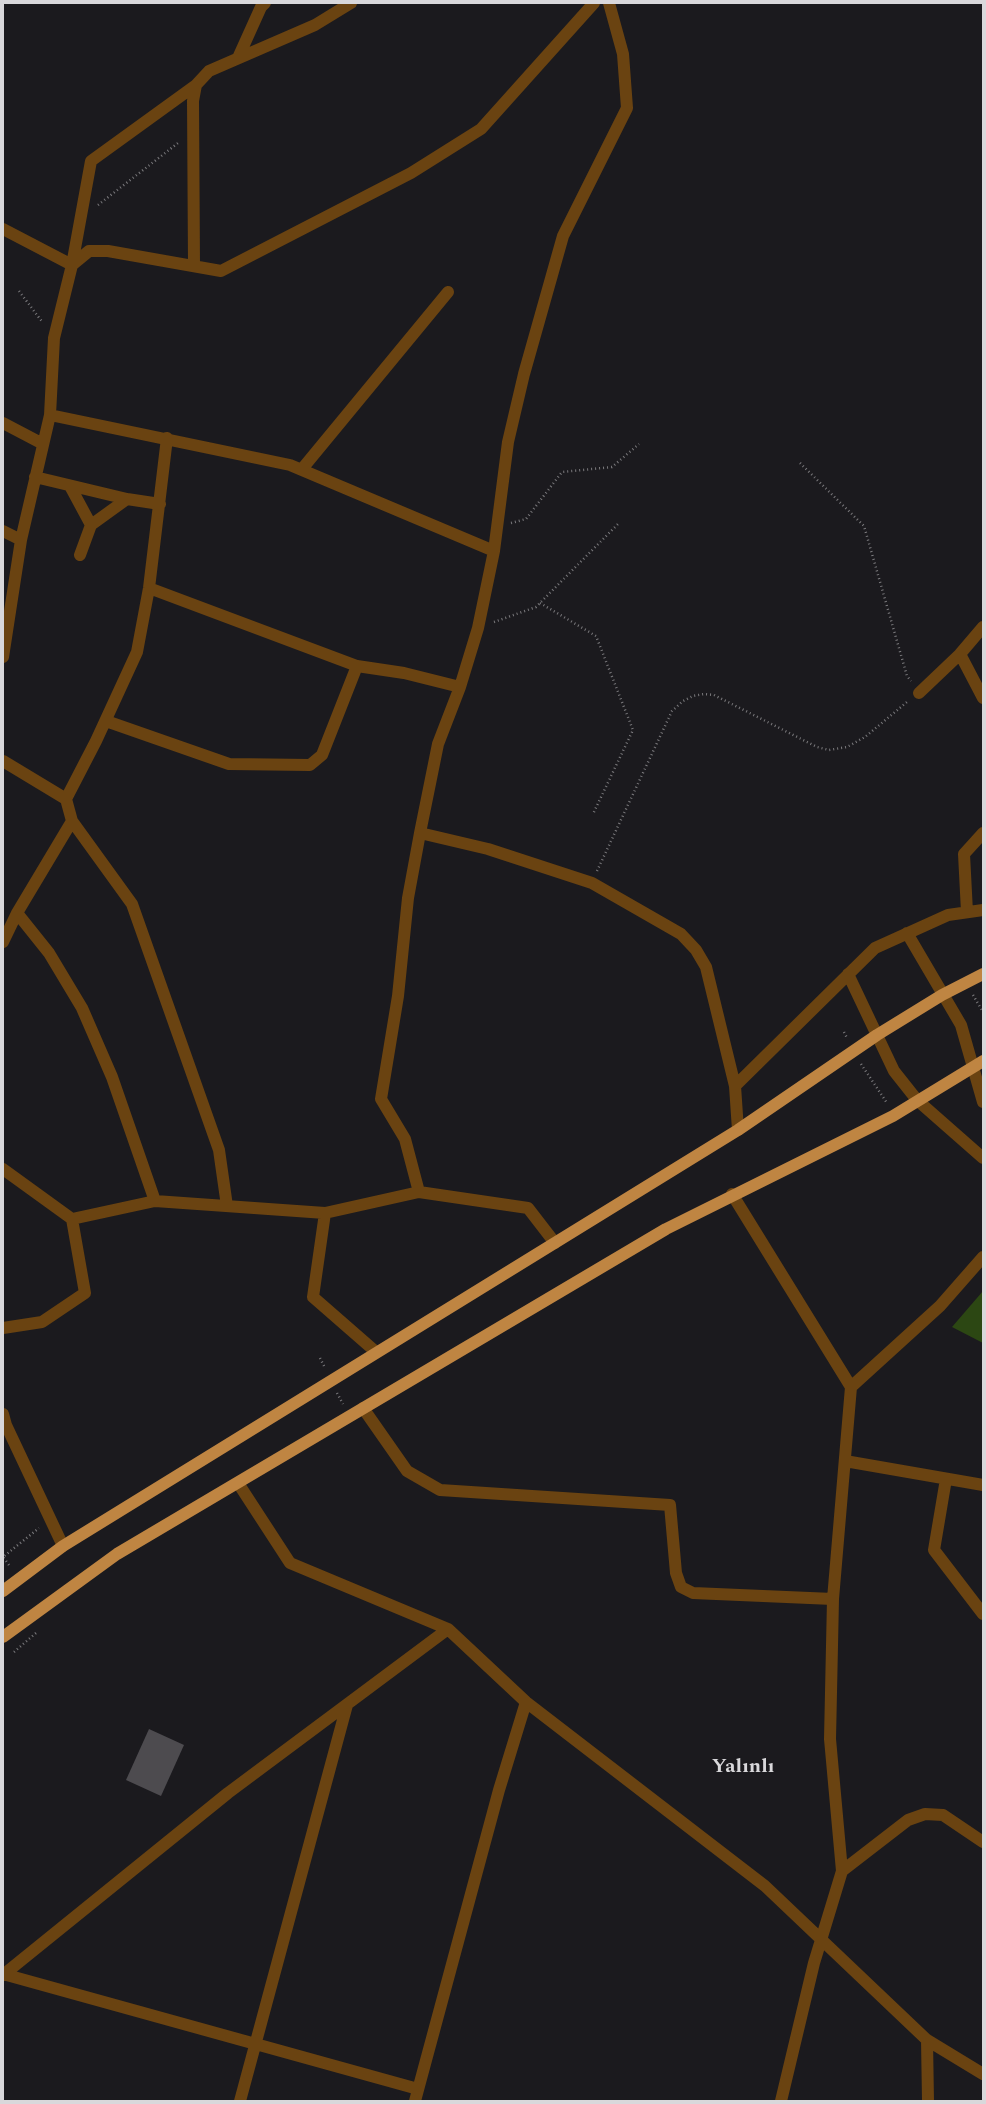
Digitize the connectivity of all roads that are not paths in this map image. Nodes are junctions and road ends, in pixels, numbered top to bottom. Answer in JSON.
{"nodes":[{"id":1,"x":265,"y":3,"type":"edge"},
{"id":2,"x":351,"y":3,"type":"edge"},
{"id":3,"x":594,"y":3,"type":"edge"},
{"id":4,"x":609,"y":3,"type":"edge"},
{"id":5,"x":238,"y":58,"type":"junction"},
{"id":6,"x":196,"y":85,"type":"junction"},
{"id":7,"x":3,"y":229,"type":"edge"},
{"id":8,"x":72,"y":265,"type":"junction"},
{"id":9,"x":194,"y":265,"type":"junction"},
{"id":10,"x":448,"y":292,"type":"dead end"},
{"id":11,"x":50,"y":415,"type":"junction"},
{"id":12,"x":3,"y":423,"type":"edge"},
{"id":13,"x":167,"y":438,"type":"junction"},
{"id":14,"x":43,"y":444,"type":"junction"},
{"id":15,"x":302,"y":470,"type":"junction"},
{"id":16,"x":35,"y":477,"type":"junction"},
{"id":17,"x":70,"y":486,"type":"junction"},
{"id":18,"x":127,"y":499,"type":"junction"},
{"id":19,"x":160,"y":504,"type":"junction"},
{"id":20,"x":91,"y":525,"type":"junction"},
{"id":21,"x":3,"y":531,"type":"edge"},
{"id":22,"x":21,"y":540,"type":"junction"},
{"id":23,"x":494,"y":551,"type":"junction"},
{"id":24,"x":80,"y":555,"type":"dead end"},
{"id":25,"x":149,"y":588,"type":"junction"},
{"id":26,"x":983,"y":627,"type":"edge"},
{"id":27,"x":3,"y":651,"type":"edge"},
{"id":28,"x":960,"y":654,"type":"junction"},
{"id":29,"x":357,"y":666,"type":"junction"},
{"id":30,"x":460,"y":687,"type":"junction"},
{"id":31,"x":919,"y":693,"type":"road end"},
{"id":32,"x":983,"y":698,"type":"edge"},
{"id":33,"x":106,"y":721,"type":"junction"},
{"id":34,"x":3,"y":761,"type":"edge"},
{"id":35,"x":66,"y":799,"type":"junction"},
{"id":36,"x":72,"y":821,"type":"junction"},
{"id":37,"x":420,"y":833,"type":"junction"},
{"id":38,"x":983,"y":833,"type":"edge"},
{"id":39,"x":983,"y":910,"type":"edge"},
{"id":40,"x":967,"y":912,"type":"junction"},
{"id":41,"x":17,"y":913,"type":"junction"},
{"id":42,"x":907,"y":933,"type":"junction"},
{"id":43,"x":3,"y":942,"type":"edge"},
{"id":44,"x":848,"y":974,"type":"junction"},
{"id":45,"x":983,"y":974,"type":"edge"},
{"id":46,"x":942,"y":995,"type":"junction"},
{"id":47,"x":877,"y":1035,"type":"junction"},
{"id":48,"x":978,"y":1063,"type":"edge"},
{"id":49,"x":735,"y":1086,"type":"junction"},
{"id":50,"x":917,"y":1100,"type":"junction"},
{"id":51,"x":983,"y":1102,"type":"edge"},
{"id":52,"x":738,"y":1130,"type":"junction"},
{"id":53,"x":983,"y":1158,"type":"edge"},
{"id":54,"x":3,"y":1169,"type":"edge"},
{"id":55,"x":419,"y":1192,"type":"junction"},
{"id":56,"x":732,"y":1194,"type":"junction"},
{"id":57,"x":155,"y":1201,"type":"junction"},
{"id":58,"x":228,"y":1206,"type":"junction"},
{"id":59,"x":325,"y":1213,"type":"junction"},
{"id":60,"x":72,"y":1218,"type":"junction"},
{"id":61,"x":555,"y":1243,"type":"junction"},
{"id":62,"x":983,"y":1257,"type":"edge"},
{"id":63,"x":3,"y":1328,"type":"edge"},
{"id":64,"x":376,"y":1352,"type":"junction"},
{"id":65,"x":851,"y":1387,"type":"junction"},
{"id":66,"x":363,"y":1408,"type":"junction"},
{"id":67,"x":3,"y":1414,"type":"edge"},
{"id":68,"x":844,"y":1461,"type":"junction"},
{"id":69,"x":946,"y":1479,"type":"junction"},
{"id":70,"x":238,"y":1483,"type":"junction"},
{"id":71,"x":983,"y":1485,"type":"edge"},
{"id":72,"x":64,"y":1546,"type":"junction"},
{"id":73,"x":3,"y":1591,"type":"edge"},
{"id":74,"x":833,"y":1599,"type":"junction"},
{"id":75,"x":983,"y":1614,"type":"edge"},
{"id":76,"x":448,"y":1629,"type":"junction"},
{"id":77,"x":3,"y":1637,"type":"edge"},
{"id":78,"x":526,"y":1702,"type":"junction"},
{"id":79,"x":347,"y":1705,"type":"junction"},
{"id":80,"x":983,"y":1842,"type":"edge"},
{"id":81,"x":842,"y":1871,"type":"junction"},
{"id":82,"x":823,"y":1939,"type":"junction"},
{"id":83,"x":3,"y":1974,"type":"edge"},
{"id":84,"x":927,"y":2040,"type":"junction"},
{"id":85,"x":255,"y":2044,"type":"junction"},
{"id":86,"x":983,"y":2074,"type":"edge"},
{"id":87,"x":418,"y":2089,"type":"junction"},
{"id":88,"x":240,"y":2101,"type":"edge"},
{"id":89,"x":415,"y":2101,"type":"edge"},
{"id":90,"x":781,"y":2101,"type":"edge"},
{"id":91,"x":928,"y":2101,"type":"edge"}],
"edges":[{"from":1,"to":5,"type":"street"},
{"from":2,"to":5,"type":"street"},
{"from":3,"to":9,"type":"street"},
{"from":4,"to":23,"type":"street"},
{"from":5,"to":6,"type":"street"},
{"from":6,"to":8,"type":"street"},
{"from":6,"to":9,"type":"street"},
{"from":7,"to":8,"type":"street"},
{"from":8,"to":9,"type":"street"},
{"from":8,"to":11,"type":"street"},
{"from":10,"to":15,"type":"street"},
{"from":11,"to":13,"type":"street"},
{"from":11,"to":14,"type":"street"},
{"from":12,"to":14,"type":"street"},
{"from":13,"to":15,"type":"street"},
{"from":13,"to":19,"type":"street"},
{"from":14,"to":16,"type":"street"},
{"from":15,"to":23,"type":"street"},
{"from":16,"to":17,"type":"street"},
{"from":16,"to":22,"type":"street"},
{"from":17,"to":18,"type":"street"},
{"from":17,"to":20,"type":"street"},
{"from":18,"to":19,"type":"street"},
{"from":18,"to":20,"type":"street"},
{"from":19,"to":25,"type":"street"},
{"from":20,"to":24,"type":"street"},
{"from":21,"to":22,"type":"street"},
{"from":22,"to":27,"type":"street"},
{"from":23,"to":30,"type":"street"},
{"from":25,"to":29,"type":"street"},
{"from":25,"to":33,"type":"street"},
{"from":26,"to":28,"type":"street"},
{"from":28,"to":31,"type":"street"},
{"from":28,"to":32,"type":"street"},
{"from":29,"to":30,"type":"street"},
{"from":29,"to":33,"type":"street"},
{"from":30,"to":37,"type":"street"},
{"from":33,"to":35,"type":"street"},
{"from":34,"to":35,"type":"street"},
{"from":35,"to":36,"type":"street"},
{"from":36,"to":41,"type":"street"},
{"from":36,"to":58,"type":"street"},
{"from":37,"to":49,"type":"street"},
{"from":37,"to":55,"type":"street"},
{"from":38,"to":40,"type":"street"},
{"from":39,"to":40,"type":"street"},
{"from":40,"to":42,"type":"street"},
{"from":41,"to":43,"type":"street"},
{"from":41,"to":57,"type":"street"},
{"from":42,"to":44,"type":"street"},
{"from":42,"to":46,"type":"street"},
{"from":44,"to":47,"type":"street"},
{"from":44,"to":49,"type":"street"},
{"from":45,"to":46,"type":"highway"},
{"from":46,"to":47,"type":"highway"},
{"from":46,"to":48,"type":"street"},
{"from":47,"to":50,"type":"street"},
{"from":47,"to":52,"type":"highway"},
{"from":48,"to":50,"type":"highway"},
{"from":48,"to":51,"type":"street"},
{"from":49,"to":52,"type":"street"},
{"from":50,"to":53,"type":"street"},
{"from":50,"to":56,"type":"highway"},
{"from":52,"to":61,"type":"highway"},
{"from":54,"to":60,"type":"street"},
{"from":55,"to":59,"type":"street"},
{"from":55,"to":61,"type":"street"},
{"from":56,"to":65,"type":"street"},
{"from":56,"to":66,"type":"highway"},
{"from":57,"to":58,"type":"street"},
{"from":57,"to":60,"type":"street"},
{"from":58,"to":59,"type":"street"},
{"from":59,"to":64,"type":"street"},
{"from":60,"to":63,"type":"street"},
{"from":61,"to":64,"type":"highway"},
{"from":62,"to":65,"type":"street"},
{"from":64,"to":72,"type":"highway"},
{"from":65,"to":68,"type":"street"},
{"from":66,"to":70,"type":"highway"},
{"from":66,"to":74,"type":"street"},
{"from":67,"to":72,"type":"street"},
{"from":68,"to":69,"type":"street"},
{"from":68,"to":74,"type":"street"},
{"from":69,"to":71,"type":"street"},
{"from":69,"to":75,"type":"street"},
{"from":70,"to":76,"type":"street"},
{"from":70,"to":77,"type":"highway"},
{"from":72,"to":73,"type":"highway"},
{"from":74,"to":81,"type":"street"},
{"from":76,"to":78,"type":"street"},
{"from":76,"to":79,"type":"street"},
{"from":78,"to":82,"type":"street"},
{"from":78,"to":87,"type":"street"},
{"from":79,"to":83,"type":"street"},
{"from":79,"to":85,"type":"street"},
{"from":80,"to":81,"type":"street"},
{"from":81,"to":82,"type":"street"},
{"from":82,"to":84,"type":"street"},
{"from":82,"to":90,"type":"street"},
{"from":83,"to":85,"type":"street"},
{"from":84,"to":86,"type":"street"},
{"from":84,"to":91,"type":"street"},
{"from":85,"to":87,"type":"street"},
{"from":85,"to":88,"type":"street"},
{"from":87,"to":89,"type":"street"}]}
